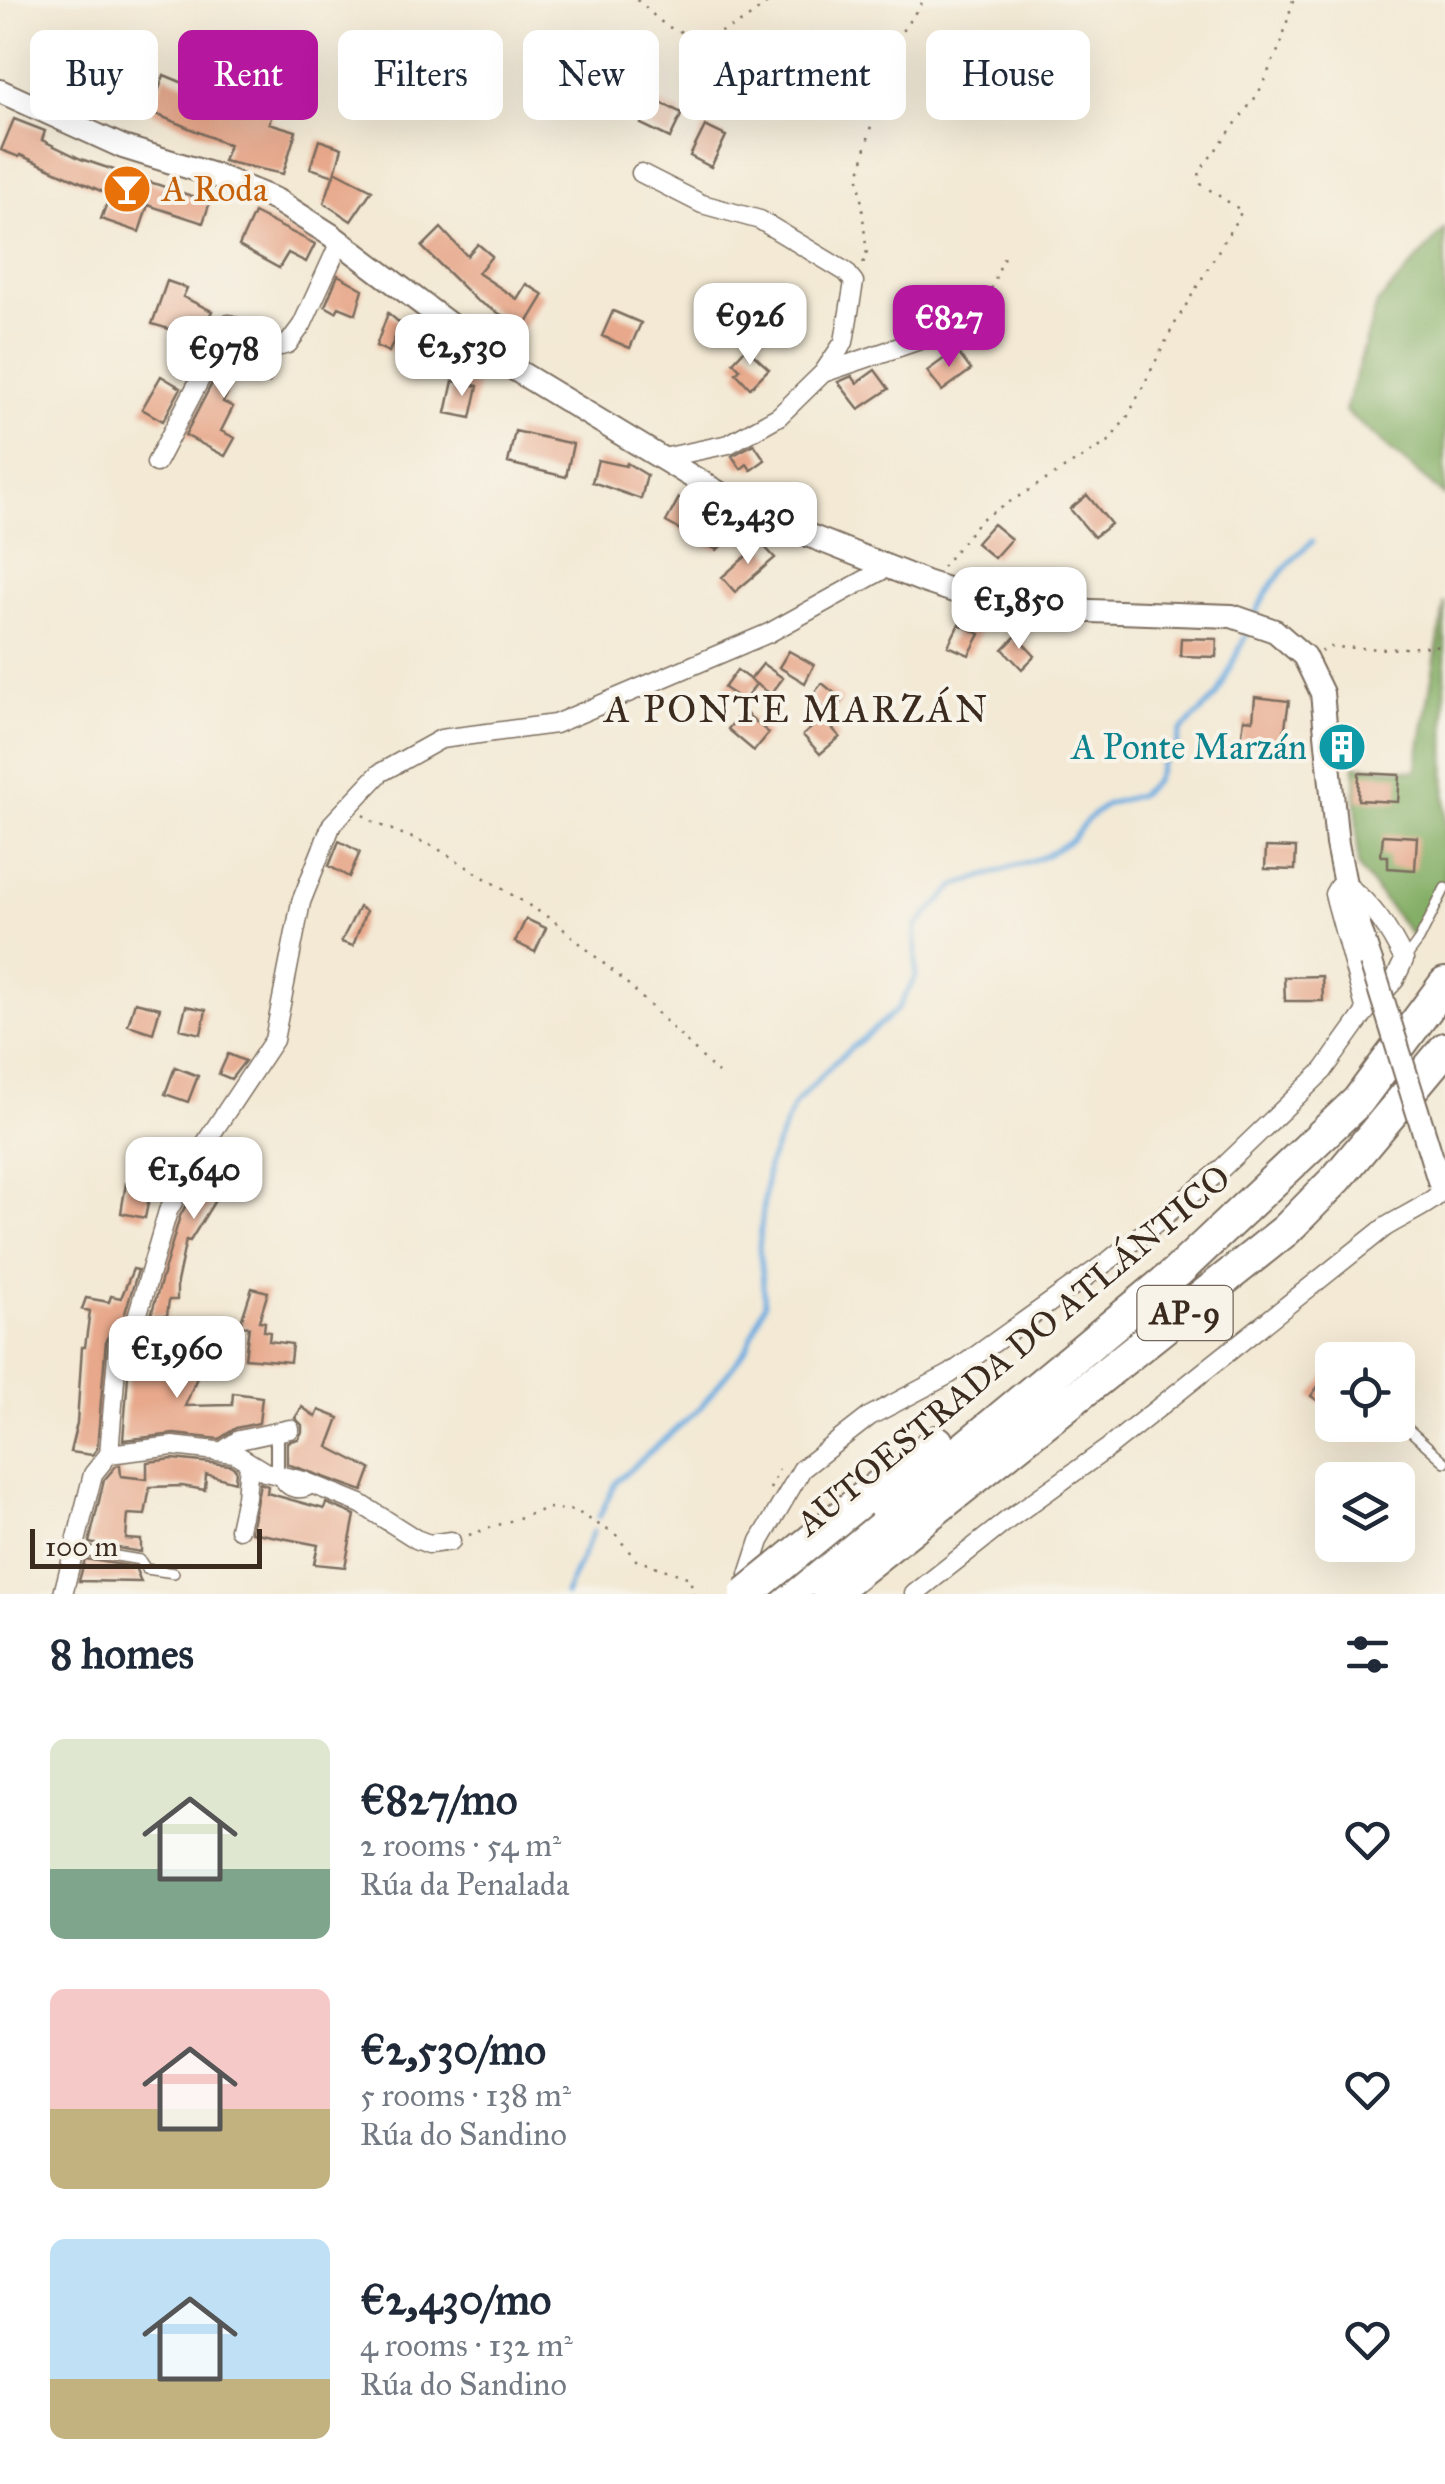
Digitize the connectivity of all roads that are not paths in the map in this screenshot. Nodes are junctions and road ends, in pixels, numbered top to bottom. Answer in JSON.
{"nodes":[{"id":1,"x":0,"y":91,"type":"edge"},
{"id":2,"x":642,"y":173,"type":"dead end"},
{"id":3,"x":340,"y":242,"type":"junction"},
{"id":4,"x":949,"y":330,"type":"road end"},
{"id":5,"x":823,"y":373,"type":"junction"},
{"id":6,"x":663,"y":458,"type":"junction"},
{"id":7,"x":156,"y":463,"type":"dead end"},
{"id":8,"x":888,"y":567,"type":"junction"},
{"id":9,"x":1345,"y":884,"type":"junction"},
{"id":10,"x":1445,"y":888,"type":"edge"},
{"id":11,"x":1404,"y":960,"type":"junction"},
{"id":12,"x":1445,"y":984,"type":"edge"},
{"id":13,"x":1366,"y":1011,"type":"junction"},
{"id":14,"x":1445,"y":1049,"type":"edge"},
{"id":15,"x":1443,"y":1190,"type":"edge"},
{"id":16,"x":284,"y":1430,"type":"joint"},
{"id":17,"x":1415,"y":1435,"type":"edge"},
{"id":18,"x":224,"y":1451,"type":"junction"},
{"id":19,"x":109,"y":1454,"type":"junction"},
{"id":20,"x":1445,"y":1462,"type":"edge"},
{"id":21,"x":248,"y":1464,"type":"junction"},
{"id":22,"x":277,"y":1475,"type":"junction"},
{"id":23,"x":875,"y":1521,"type":"junction"},
{"id":24,"x":239,"y":1529,"type":"dead end"},
{"id":25,"x":450,"y":1541,"type":"road end"},
{"id":26,"x":75,"y":1549,"type":"junction"},
{"id":27,"x":174,"y":1573,"type":"dead end"},
{"id":28,"x":63,"y":1594,"type":"edge"},
{"id":29,"x":749,"y":1594,"type":"edge"},
{"id":30,"x":788,"y":1594,"type":"edge"},
{"id":31,"x":829,"y":1594,"type":"edge"},
{"id":32,"x":914,"y":1594,"type":"edge"}],
"edges":[{"from":1,"to":3,"type":"street"},
{"from":2,"to":5,"type":"street"},
{"from":3,"to":6,"type":"street"},
{"from":3,"to":7,"type":"street"},
{"from":4,"to":5,"type":"street"},
{"from":5,"to":6,"type":"street"},
{"from":6,"to":8,"type":"street"},
{"from":8,"to":9,"type":"street"},
{"from":8,"to":19,"type":"street"},
{"from":9,"to":11,"type":"street"},
{"from":9,"to":13,"type":"street"},
{"from":9,"to":15,"type":"street","bridge":true},
{"from":10,"to":11,"type":"lane"},
{"from":11,"to":13,"type":"street"},
{"from":12,"to":23,"type":"highway","name":"AUTOESTRADA DO ATLÁNTICO","number":"AP-9"},
{"from":13,"to":29,"type":"street"},
{"from":14,"to":23,"type":"highway","name":"AUTOESTRADA DO ATLÁNTICO","number":"AP-9"},
{"from":15,"to":32,"type":"street"},
{"from":16,"to":18,"type":"street"},
{"from":16,"to":22,"type":"street"},
{"from":17,"to":20,"type":"lane"},
{"from":18,"to":19,"type":"street"},
{"from":18,"to":21,"type":"street"},
{"from":19,"to":26,"type":"street"},
{"from":21,"to":22,"type":"street"},
{"from":21,"to":24,"type":"street"},
{"from":22,"to":25,"type":"street"},
{"from":23,"to":29,"type":"highway","bridge":true},
{"from":23,"to":30,"type":"highway","name":"AUTOESTRADA DO ATLÁNTICO","number":"AP-9"},
{"from":23,"to":31,"type":"highway","name":"AUTOESTRADA DO ATLÁNTICO","number":"AP-9"},
{"from":26,"to":27,"type":"lane"},
{"from":26,"to":28,"type":"street"}]}
